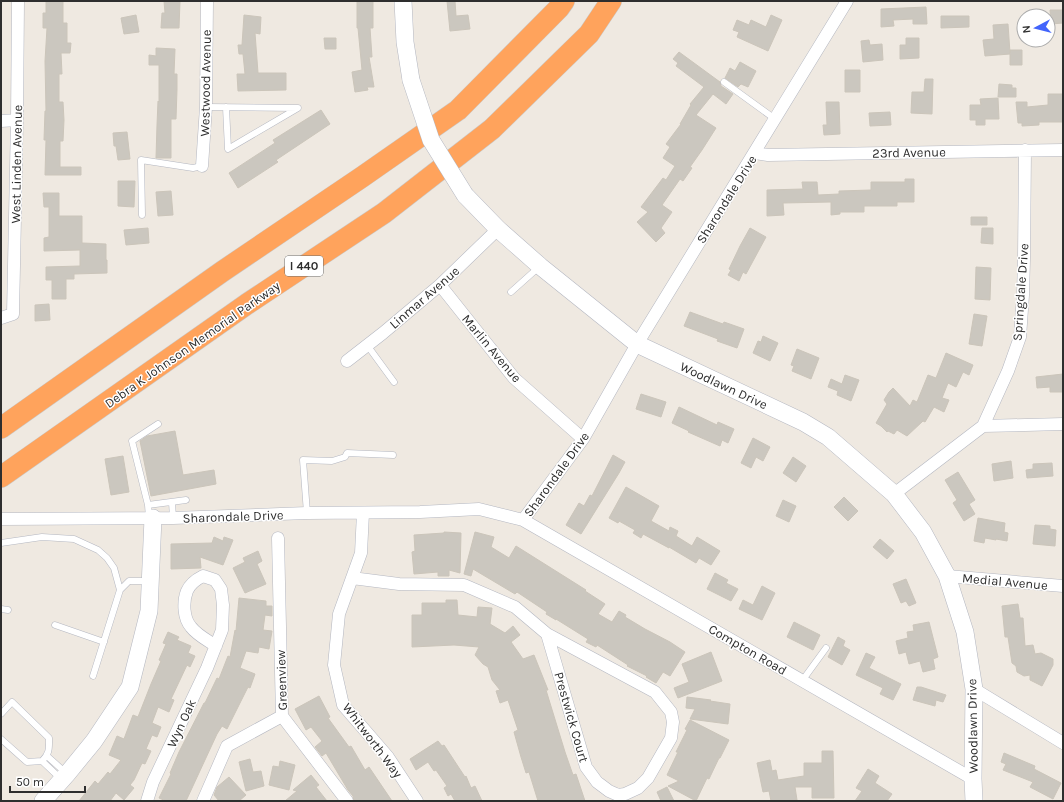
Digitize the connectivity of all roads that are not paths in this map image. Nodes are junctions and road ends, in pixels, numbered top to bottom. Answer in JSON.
{"nodes":[{"id":1,"x":18,"y":1,"type":"edge"},
{"id":2,"x":207,"y":1,"type":"edge"},
{"id":3,"x":403,"y":1,"type":"edge"},
{"id":4,"x":564,"y":1,"type":"edge"},
{"id":5,"x":611,"y":1,"type":"edge"},
{"id":6,"x":620,"y":1,"type":"edge"},
{"id":7,"x":847,"y":1,"type":"edge"},
{"id":8,"x":588,"y":34,"type":"junction"},
{"id":9,"x":724,"y":82,"type":"dead end"},
{"id":10,"x":206,"y":107,"type":"junction"},
{"id":11,"x":226,"y":108,"type":"junction"},
{"id":12,"x":775,"y":119,"type":"junction"},
{"id":13,"x":17,"y":120,"type":"junction"},
{"id":14,"x":1,"y":121,"type":"edge"},
{"id":15,"x":1025,"y":150,"type":"junction"},
{"id":16,"x":1063,"y":150,"type":"edge"},
{"id":17,"x":755,"y":153,"type":"junction"},
{"id":18,"x":202,"y":166,"type":"joint"},
{"id":19,"x":142,"y":215,"type":"dead end"},
{"id":20,"x":498,"y":229,"type":"junction"},
{"id":21,"x":540,"y":266,"type":"junction"},
{"id":22,"x":440,"y":286,"type":"junction"},
{"id":23,"x":511,"y":292,"type":"dead end"},
{"id":24,"x":1,"y":318,"type":"edge"},
{"id":25,"x":637,"y":344,"type":"junction"},
{"id":26,"x":367,"y":345,"type":"junction"},
{"id":27,"x":347,"y":361,"type":"dead end"},
{"id":28,"x":394,"y":382,"type":"dead end"},
{"id":29,"x":158,"y":424,"type":"dead end"},
{"id":30,"x":1063,"y":424,"type":"edge"},
{"id":31,"x":983,"y":426,"type":"junction"},
{"id":32,"x":1,"y":428,"type":"edge"},
{"id":33,"x":583,"y":439,"type":"junction"},
{"id":34,"x":393,"y":455,"type":"dead end"},
{"id":35,"x":1,"y":477,"type":"edge"},
{"id":36,"x":894,"y":494,"type":"junction"},
{"id":37,"x":186,"y":500,"type":"dead end"},
{"id":38,"x":172,"y":502,"type":"junction"},
{"id":39,"x":307,"y":513,"type":"junction"},
{"id":40,"x":363,"y":513,"type":"junction"},
{"id":41,"x":150,"y":514,"type":"junction"},
{"id":42,"x":173,"y":518,"type":"junction"},
{"id":43,"x":1,"y":520,"type":"edge"},
{"id":44,"x":523,"y":520,"type":"junction"},
{"id":45,"x":278,"y":538,"type":"dead end"},
{"id":46,"x":1,"y":543,"type":"edge"},
{"id":47,"x":947,"y":576,"type":"junction"},
{"id":48,"x":352,"y":578,"type":"junction"},
{"id":49,"x":150,"y":581,"type":"junction"},
{"id":50,"x":1063,"y":586,"type":"edge"},
{"id":51,"x":120,"y":590,"type":"junction"},
{"id":52,"x":55,"y":625,"type":"dead end"},
{"id":53,"x":547,"y":634,"type":"junction"},
{"id":54,"x":104,"y":642,"type":"junction"},
{"id":55,"x":216,"y":646,"type":"junction"},
{"id":56,"x":826,"y":648,"type":"dead end"},
{"id":57,"x":93,"y":676,"type":"dead end"},
{"id":58,"x":802,"y":681,"type":"junction"},
{"id":59,"x":974,"y":689,"type":"junction"},
{"id":60,"x":1,"y":714,"type":"edge"},
{"id":61,"x":282,"y":716,"type":"junction"},
{"id":62,"x":1,"y":739,"type":"edge"},
{"id":63,"x":1063,"y":743,"type":"edge"},
{"id":64,"x":47,"y":756,"type":"junction"},
{"id":65,"x":42,"y":761,"type":"junction"},
{"id":66,"x":65,"y":777,"type":"junction"},
{"id":67,"x":973,"y":779,"type":"junction"},
{"id":68,"x":43,"y":801,"type":"edge"},
{"id":69,"x":146,"y":801,"type":"edge"},
{"id":70,"x":203,"y":801,"type":"edge"},
{"id":71,"x":347,"y":801,"type":"edge"},
{"id":72,"x":417,"y":801,"type":"edge"},
{"id":73,"x":974,"y":801,"type":"edge"}],
"edges":[{"from":1,"to":13,"type":"street","name":"West Linden Avenue"},
{"from":2,"to":10,"type":"street","name":"Westwood Avenue"},
{"from":3,"to":20,"type":"main road","name":"Woodlawn Drive","bridge":true},
{"from":4,"to":32,"type":"highway"},
{"from":5,"to":8,"type":"highway","name":"Debra K Johnson Memorial Parkway","number":"I 440"},
{"from":6,"to":8,"type":"highway"},
{"from":7,"to":12,"type":"street","name":"Sharondale Drive"},
{"from":8,"to":35,"type":"highway","name":"Debra K Johnson Memorial Parkway","number":"I 440"},
{"from":9,"to":12,"type":"lane"},
{"from":10,"to":11,"type":"lane"},
{"from":10,"to":18,"type":"street","name":"Westwood Avenue"},
{"from":11,"to":11,"type":"lane"},
{"from":12,"to":17,"type":"street","name":"Sharondale Drive"},
{"from":13,"to":14,"type":"street"},
{"from":13,"to":24,"type":"street","name":"West Linden Avenue"},
{"from":15,"to":16,"type":"street","name":"23rd Avenue"},
{"from":15,"to":17,"type":"street","name":"23rd Avenue"},
{"from":15,"to":31,"type":"street","name":"Springdale Drive"},
{"from":17,"to":25,"type":"street","name":"Sharondale Drive"},
{"from":18,"to":19,"type":"lane"},
{"from":20,"to":21,"type":"main road","name":"Woodlawn Drive"},
{"from":20,"to":22,"type":"street","name":"Linmar Avenue"},
{"from":21,"to":23,"type":"lane"},
{"from":21,"to":25,"type":"main road","name":"Woodlawn Drive"},
{"from":22,"to":26,"type":"street","name":"Linmar Avenue"},
{"from":22,"to":33,"type":"street","name":"Marlin Avenue"},
{"from":25,"to":33,"type":"street","name":"Sharondale Drive"},
{"from":25,"to":36,"type":"main road","name":"Woodlawn Drive"},
{"from":26,"to":27,"type":"street","name":"Linmar Avenue"},
{"from":26,"to":28,"type":"lane"},
{"from":29,"to":41,"type":"lane"},
{"from":30,"to":31,"type":"street"},
{"from":31,"to":36,"type":"street"},
{"from":33,"to":44,"type":"street","name":"Sharondale Drive"},
{"from":34,"to":39,"type":"lane"},
{"from":36,"to":47,"type":"main road","name":"Woodlawn Drive"},
{"from":37,"to":38,"type":"lane"},
{"from":38,"to":41,"type":"lane"},
{"from":38,"to":42,"type":"lane"},
{"from":39,"to":40,"type":"street","name":"Sharondale Drive"},
{"from":39,"to":42,"type":"street","name":"Sharondale Drive"},
{"from":40,"to":44,"type":"street","name":"Sharondale Drive"},
{"from":40,"to":48,"type":"street","name":"Whitworth Way"},
{"from":41,"to":42,"type":"street","name":"Sharondale Drive"},
{"from":41,"to":43,"type":"street","name":"Sharondale Drive"},
{"from":41,"to":49,"type":"main road"},
{"from":44,"to":58,"type":"street","name":"Compton Road"},
{"from":45,"to":61,"type":"street","name":"Greenview"},
{"from":46,"to":51,"type":"lane"},
{"from":47,"to":50,"type":"street","name":"Medial Avenue"},
{"from":47,"to":59,"type":"main road","name":"Woodlawn Drive"},
{"from":48,"to":53,"type":"street","name":"Prestwick Court"},
{"from":48,"to":72,"type":"street","name":"Whitworth Way"},
{"from":49,"to":51,"type":"lane"},
{"from":49,"to":66,"type":"main road"},
{"from":51,"to":54,"type":"lane"},
{"from":52,"to":54,"type":"lane"},
{"from":53,"to":53,"type":"street","name":"Prestwick Court"},
{"from":54,"to":57,"type":"lane"},
{"from":55,"to":55,"type":"street","name":"Wyn Oak"},
{"from":55,"to":69,"type":"street","name":"Wyn Oak"},
{"from":56,"to":58,"type":"lane"},
{"from":58,"to":67,"type":"street","name":"Compton Road"},
{"from":59,"to":63,"type":"street"},
{"from":59,"to":67,"type":"main road","name":"Woodlawn Drive"},
{"from":60,"to":64,"type":"lane"},
{"from":61,"to":70,"type":"street"},
{"from":61,"to":71,"type":"street","name":"Greenview"},
{"from":62,"to":65,"type":"lane"},
{"from":64,"to":65,"type":"lane"},
{"from":64,"to":66,"type":"lane"},
{"from":65,"to":66,"type":"lane"},
{"from":66,"to":68,"type":"main road"},
{"from":67,"to":73,"type":"main road","name":"Woodlawn Drive"}]}
